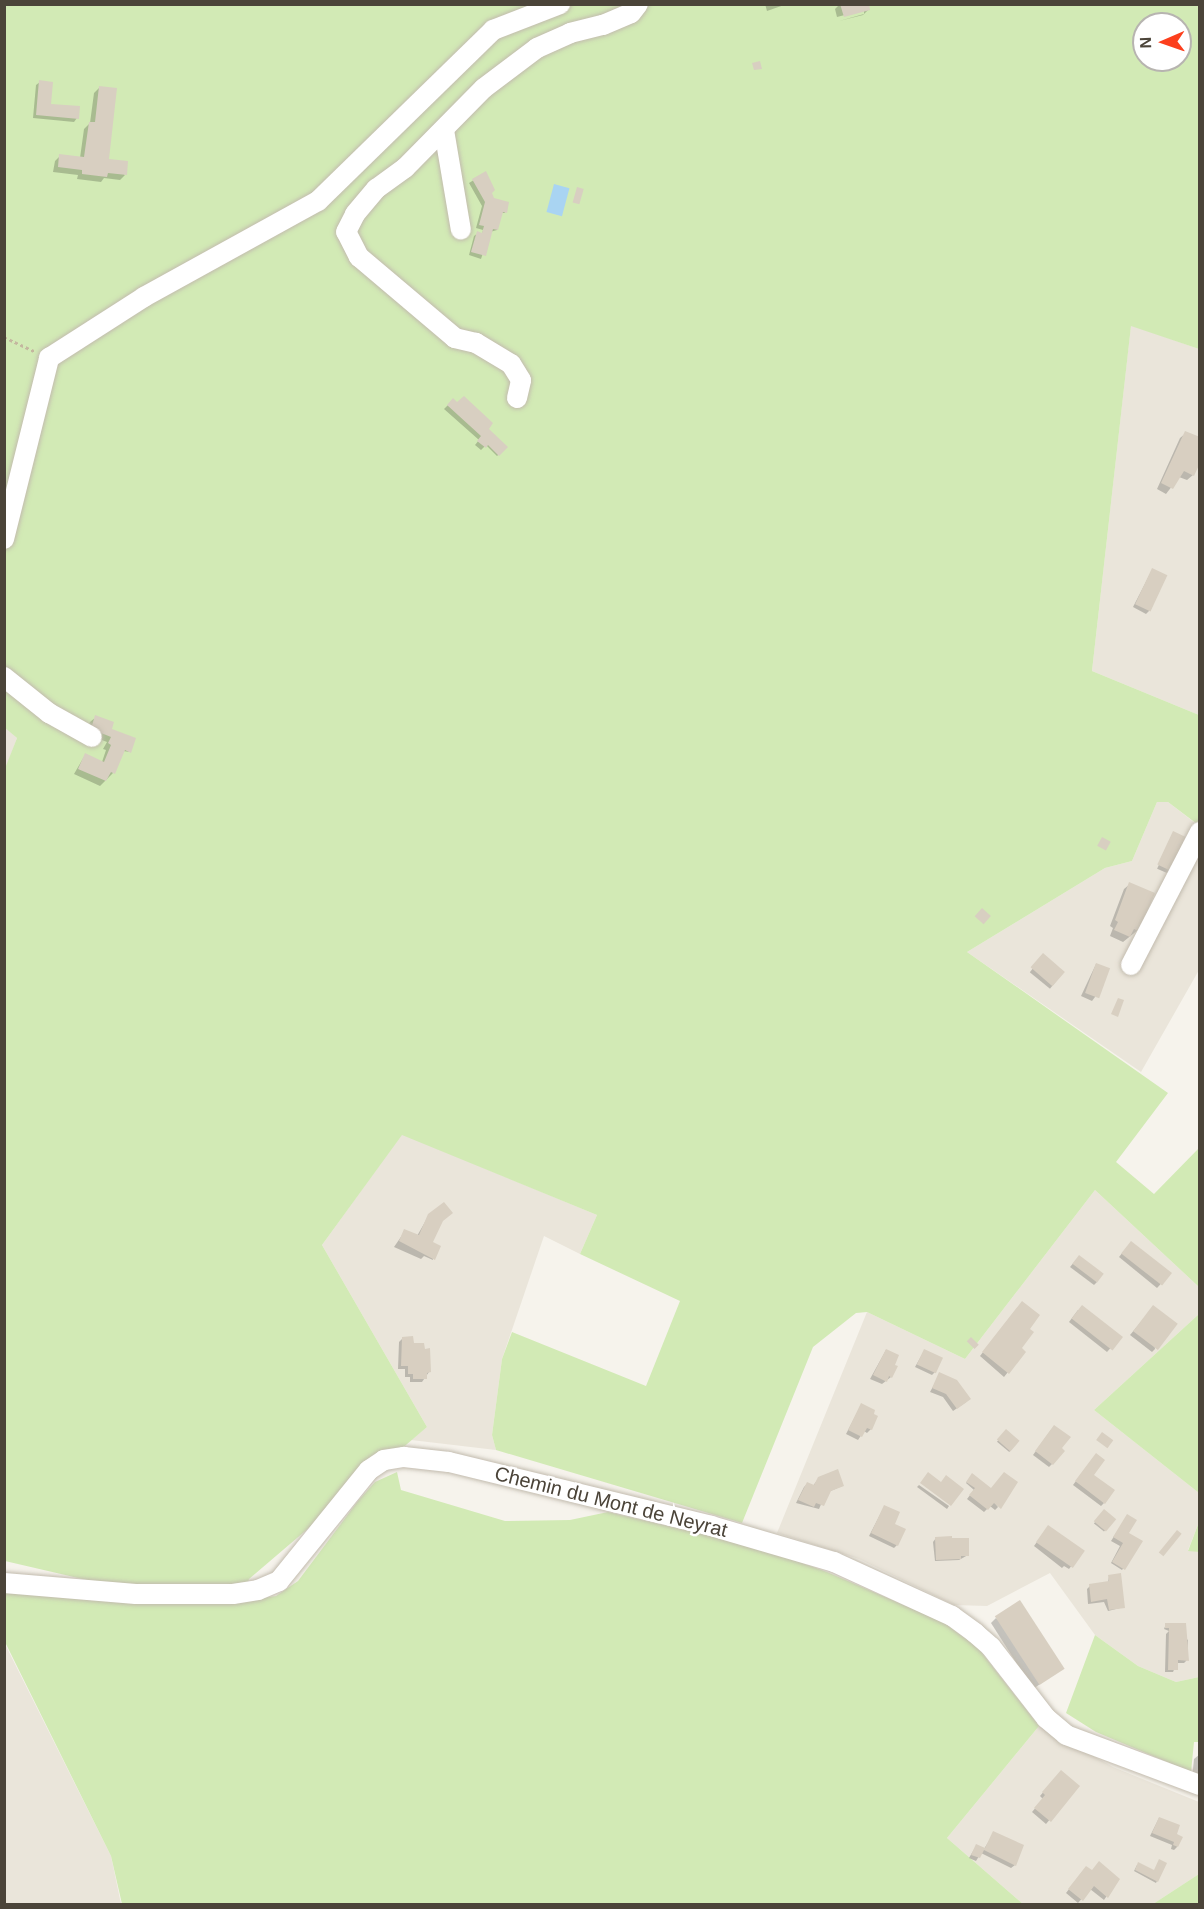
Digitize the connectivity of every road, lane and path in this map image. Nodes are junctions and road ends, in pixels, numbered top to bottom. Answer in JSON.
{"nodes":[{"id":1,"x":560,"y":4,"type":"edge"},
{"id":2,"x":638,"y":4,"type":"edge"},
{"id":3,"x":444,"y":130,"type":"junction"},
{"id":4,"x":461,"y":230,"type":"dead end"},
{"id":5,"x":4,"y":337,"type":"edge"},
{"id":6,"x":49,"y":358,"type":"junction"},
{"id":7,"x":517,"y":398,"type":"dead end"},
{"id":8,"x":4,"y":539,"type":"edge"},
{"id":9,"x":4,"y":677,"type":"edge"},
{"id":10,"x":92,"y":737,"type":"dead end"},
{"id":11,"x":1200,"y":832,"type":"edge"},
{"id":12,"x":1131,"y":965,"type":"dead end"},
{"id":13,"x":4,"y":1583,"type":"edge"},
{"id":14,"x":1200,"y":1785,"type":"edge"}],
"edges":[{"from":1,"to":6,"type":"street"},
{"from":2,"to":3,"type":"street"},
{"from":3,"to":4,"type":"street"},
{"from":3,"to":7,"type":"street"},
{"from":5,"to":6,"type":"path"},
{"from":6,"to":8,"type":"street"},
{"from":9,"to":10,"type":"street"},
{"from":11,"to":12,"type":"street"},
{"from":13,"to":14,"type":"street","name":"Chemin du Mont de Neyrat"}]}
